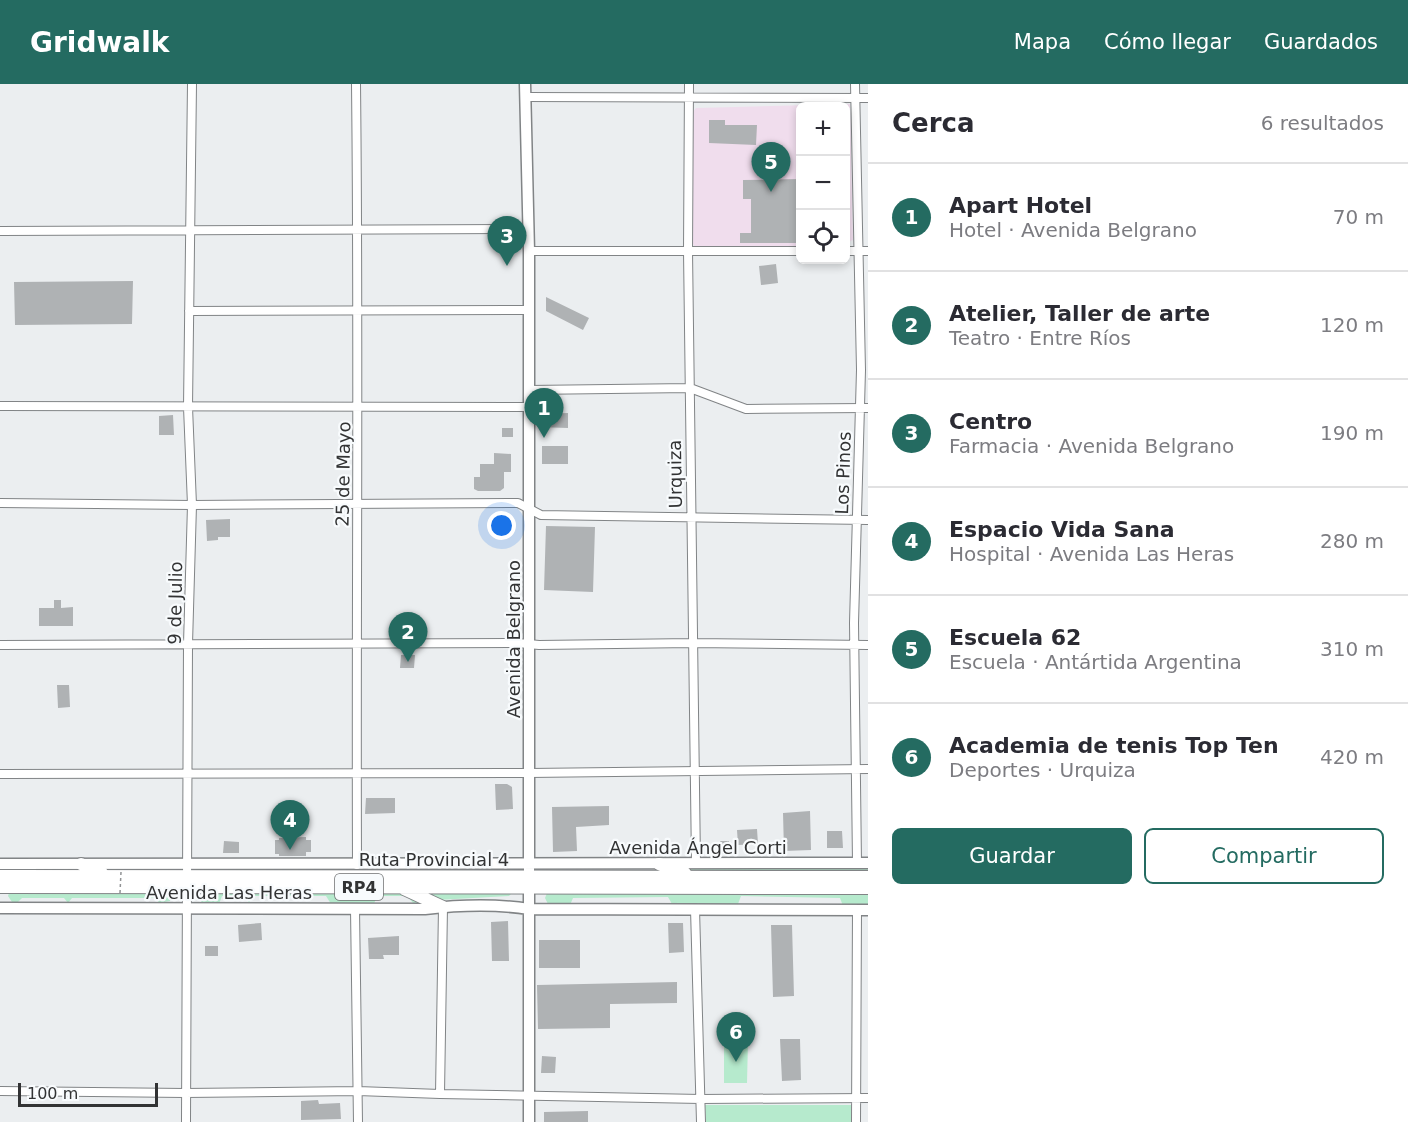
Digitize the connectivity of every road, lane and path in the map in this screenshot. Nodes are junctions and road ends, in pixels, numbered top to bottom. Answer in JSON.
{"nodes":[{"id":1,"x":192,"y":84,"type":"edge"},
{"id":2,"x":356,"y":84,"type":"edge"},
{"id":3,"x":525,"y":84,"type":"edge"},
{"id":4,"x":689,"y":84,"type":"edge"},
{"id":5,"x":855,"y":84,"type":"edge"},
{"id":6,"x":526,"y":97,"type":"junction"},
{"id":7,"x":688,"y":97,"type":"junction"},
{"id":8,"x":855,"y":98,"type":"junction"},
{"id":9,"x":868,"y":98,"type":"edge"},
{"id":10,"x":528,"y":229,"type":"junction"},
{"id":11,"x":191,"y":230,"type":"junction"},
{"id":12,"x":0,"y":231,"type":"edge"},
{"id":13,"x":358,"y":231,"type":"junction"},
{"id":14,"x":529,"y":251,"type":"junction"},
{"id":15,"x":688,"y":251,"type":"junction"},
{"id":16,"x":796,"y":251,"type":"edge"},
{"id":17,"x":864,"y":251,"type":"edge"},
{"id":18,"x":356,"y":310,"type":"junction"},
{"id":19,"x":530,"y":310,"type":"junction"},
{"id":20,"x":189,"y":311,"type":"junction"},
{"id":21,"x":690,"y":388,"type":"junction"},
{"id":22,"x":530,"y":390,"type":"junction"},
{"id":23,"x":0,"y":406,"type":"edge"},
{"id":24,"x":188,"y":407,"type":"junction"},
{"id":25,"x":359,"y":407,"type":"junction"},
{"id":26,"x":529,"y":407,"type":"junction"},
{"id":27,"x":864,"y":408,"type":"edge"},
{"id":28,"x":0,"y":503,"type":"edge"},
{"id":29,"x":358,"y":504,"type":"junction"},
{"id":30,"x":192,"y":505,"type":"junction"},
{"id":31,"x":530,"y":511,"type":"junction"},
{"id":32,"x":691,"y":517,"type":"junction"},
{"id":33,"x":857,"y":520,"type":"junction"},
{"id":34,"x":868,"y":520,"type":"edge"},
{"id":35,"x":357,"y":643,"type":"junction"},
{"id":36,"x":692,"y":643,"type":"junction"},
{"id":37,"x":188,"y":644,"type":"junction"},
{"id":38,"x":0,"y":645,"type":"edge"},
{"id":39,"x":529,"y":645,"type":"junction"},
{"id":40,"x":855,"y":645,"type":"junction"},
{"id":41,"x":868,"y":645,"type":"edge"},
{"id":42,"x":855,"y":769,"type":"junction"},
{"id":43,"x":868,"y":769,"type":"edge"},
{"id":44,"x":189,"y":772,"type":"junction"},
{"id":45,"x":695,"y":772,"type":"junction"},
{"id":46,"x":357,"y":773,"type":"junction"},
{"id":47,"x":529,"y":773,"type":"junction"},
{"id":48,"x":0,"y":774,"type":"edge"},
{"id":49,"x":862,"y":863,"type":"edge"},
{"id":50,"x":0,"y":864,"type":"edge"},
{"id":51,"x":81,"y":864,"type":"junction"},
{"id":52,"x":659,"y":864,"type":"joint"},
{"id":53,"x":357,"y":865,"type":"junction"},
{"id":54,"x":695,"y":870,"type":"junction"},
{"id":55,"x":115,"y":874,"type":"junction"},
{"id":56,"x":0,"y":876,"type":"edge"},
{"id":57,"x":188,"y":876,"type":"junction"},
{"id":58,"x":529,"y":876,"type":"junction"},
{"id":59,"x":868,"y":877,"type":"edge"},
{"id":60,"x":0,"y":886,"type":"edge"},
{"id":61,"x":400,"y":887,"type":"junction"},
{"id":62,"x":868,"y":888,"type":"edge"},
{"id":63,"x":120,"y":893,"type":"dead end"},
{"id":64,"x":443,"y":907,"type":"junction"},
{"id":65,"x":0,"y":908,"type":"edge"},
{"id":66,"x":188,"y":909,"type":"junction"},
{"id":67,"x":355,"y":909,"type":"junction"},
{"id":68,"x":529,"y":909,"type":"junction"},
{"id":69,"x":695,"y":909,"type":"junction"},
{"id":70,"x":863,"y":910,"type":"edge"},
{"id":71,"x":0,"y":1091,"type":"edge"},
{"id":72,"x":358,"y":1091,"type":"junction"},
{"id":73,"x":185,"y":1093,"type":"junction"},
{"id":74,"x":440,"y":1094,"type":"junction"},
{"id":75,"x":529,"y":1096,"type":"junction"},
{"id":76,"x":856,"y":1098,"type":"junction"},
{"id":77,"x":868,"y":1098,"type":"edge"},
{"id":78,"x":701,"y":1099,"type":"junction"},
{"id":79,"x":186,"y":1122,"type":"edge"},
{"id":80,"x":358,"y":1122,"type":"edge"},
{"id":81,"x":530,"y":1122,"type":"edge"},
{"id":82,"x":701,"y":1122,"type":"edge"},
{"id":83,"x":856,"y":1122,"type":"edge"}],
"edges":[{"from":1,"to":11,"type":"street","name":"9 de Julio"},
{"from":2,"to":13,"type":"street","name":"25 de Mayo"},
{"from":3,"to":6,"type":"main road","name":"Avenida Belgrano"},
{"from":4,"to":7,"type":"street","name":"Urquiza"},
{"from":5,"to":8,"type":"street","name":"Los Pinos"},
{"from":6,"to":7,"type":"street"},
{"from":6,"to":10,"type":"main road","name":"Avenida Belgrano"},
{"from":7,"to":8,"type":"street"},
{"from":7,"to":15,"type":"street","name":"Urquiza"},
{"from":8,"to":9,"type":"street"},
{"from":8,"to":17,"type":"street","name":"Los Pinos"},
{"from":10,"to":13,"type":"street"},
{"from":10,"to":14,"type":"main road","name":"Avenida Belgrano"},
{"from":11,"to":12,"type":"street"},
{"from":11,"to":13,"type":"street"},
{"from":11,"to":20,"type":"street","name":"9 de Julio"},
{"from":13,"to":18,"type":"street","name":"25 de Mayo"},
{"from":14,"to":15,"type":"street"},
{"from":14,"to":19,"type":"main road","name":"Avenida Belgrano"},
{"from":15,"to":16,"type":"street"},
{"from":15,"to":21,"type":"street","name":"Urquiza"},
{"from":17,"to":27,"type":"street","name":"Los Pinos"},
{"from":18,"to":19,"type":"street"},
{"from":18,"to":20,"type":"street"},
{"from":18,"to":25,"type":"street","name":"25 de Mayo"},
{"from":19,"to":22,"type":"main road","name":"Avenida Belgrano"},
{"from":20,"to":24,"type":"street","name":"9 de Julio"},
{"from":21,"to":22,"type":"street"},
{"from":21,"to":27,"type":"street"},
{"from":21,"to":32,"type":"street","name":"Urquiza"},
{"from":22,"to":26,"type":"main road","name":"Avenida Belgrano"},
{"from":23,"to":24,"type":"street"},
{"from":24,"to":25,"type":"street"},
{"from":24,"to":30,"type":"street","name":"9 de Julio"},
{"from":25,"to":26,"type":"street"},
{"from":25,"to":29,"type":"street","name":"25 de Mayo"},
{"from":26,"to":31,"type":"main road","name":"Avenida Belgrano"},
{"from":27,"to":33,"type":"street","name":"Los Pinos"},
{"from":28,"to":30,"type":"street"},
{"from":29,"to":30,"type":"street"},
{"from":29,"to":31,"type":"street"},
{"from":29,"to":35,"type":"street","name":"25 de Mayo"},
{"from":30,"to":37,"type":"street","name":"9 de Julio"},
{"from":31,"to":32,"type":"street"},
{"from":31,"to":39,"type":"main road","name":"Avenida Belgrano"},
{"from":32,"to":33,"type":"street"},
{"from":32,"to":36,"type":"street","name":"Urquiza"},
{"from":33,"to":34,"type":"street"},
{"from":33,"to":40,"type":"street","name":"Los Pinos"},
{"from":35,"to":37,"type":"street"},
{"from":35,"to":39,"type":"street"},
{"from":35,"to":46,"type":"street","name":"25 de Mayo"},
{"from":36,"to":39,"type":"street"},
{"from":36,"to":40,"type":"street"},
{"from":36,"to":45,"type":"street","name":"Urquiza"},
{"from":37,"to":38,"type":"street"},
{"from":37,"to":44,"type":"street","name":"9 de Julio"},
{"from":39,"to":47,"type":"main road","name":"Avenida Belgrano"},
{"from":40,"to":41,"type":"street"},
{"from":40,"to":42,"type":"street","name":"Los Pinos"},
{"from":42,"to":43,"type":"street"},
{"from":42,"to":45,"type":"street"},
{"from":42,"to":49,"type":"street","name":"Los Pinos"},
{"from":44,"to":46,"type":"street"},
{"from":44,"to":48,"type":"street"},
{"from":44,"to":57,"type":"street","name":"9 de Julio"},
{"from":45,"to":47,"type":"street"},
{"from":45,"to":54,"type":"street","name":"Urquiza"},
{"from":46,"to":47,"type":"street"},
{"from":46,"to":53,"type":"street","name":"25 de Mayo"},
{"from":47,"to":58,"type":"main road","name":"Avenida Belgrano"},
{"from":49,"to":54,"type":"main road","name":"Avenida Ángel Corti"},
{"from":50,"to":51,"type":"main road","name":"Avenida Las Heras"},
{"from":51,"to":55,"type":"main road"},
{"from":51,"to":57,"type":"main road","name":"Avenida Las Heras"},
{"from":52,"to":54,"type":"main road"},
{"from":52,"to":58,"type":"main road","name":"Avenida Ángel Corti"},
{"from":53,"to":57,"type":"main road","name":"Avenida Las Heras"},
{"from":53,"to":58,"type":"main road","name":"Avenida Las Heras"},
{"from":54,"to":58,"type":"main road","name":"Ruta Provincial 4","number":"RP4"},
{"from":54,"to":59,"type":"main road","name":"Ruta Provincial 4","number":"RP4"},
{"from":55,"to":56,"type":"main road","name":"Ruta Provincial 4","number":"RP4"},
{"from":55,"to":57,"type":"main road","name":"Ruta Provincial 4","number":"RP4"},
{"from":55,"to":63,"type":"path","bridge":true},
{"from":57,"to":58,"type":"main road","name":"Ruta Provincial 4","number":"RP4"},
{"from":57,"to":60,"type":"main road","name":"Ruta Provincial 4","number":"RP4"},
{"from":57,"to":61,"type":"main road","name":"Ruta Provincial 4","number":"RP4"},
{"from":57,"to":66,"type":"street","name":"9 de Julio"},
{"from":58,"to":61,"type":"main road","name":"Ruta Provincial 4","number":"RP4"},
{"from":58,"to":62,"type":"main road","name":"Ruta Provincial 4","number":"RP4"},
{"from":58,"to":68,"type":"main road","name":"Avenida Belgrano"},
{"from":61,"to":64,"type":"main road"},
{"from":64,"to":67,"type":"main road","name":"Avenida Las Heras"},
{"from":64,"to":68,"type":"main road","name":"Avenida Las Heras"},
{"from":64,"to":74,"type":"street"},
{"from":65,"to":66,"type":"main road","name":"Avenida Las Heras"},
{"from":66,"to":67,"type":"main road","name":"Avenida Las Heras"},
{"from":66,"to":73,"type":"street","name":"9 de Julio"},
{"from":67,"to":72,"type":"street"},
{"from":68,"to":69,"type":"main road"},
{"from":68,"to":75,"type":"main road","name":"Avenida Belgrano"},
{"from":69,"to":70,"type":"main road"},
{"from":69,"to":78,"type":"street"},
{"from":70,"to":76,"type":"street"},
{"from":71,"to":73,"type":"street"},
{"from":72,"to":73,"type":"street"},
{"from":72,"to":74,"type":"street"},
{"from":72,"to":80,"type":"street"},
{"from":73,"to":79,"type":"street","name":"9 de Julio"},
{"from":74,"to":75,"type":"street"},
{"from":75,"to":78,"type":"street"},
{"from":75,"to":81,"type":"main road","name":"Avenida Belgrano"},
{"from":76,"to":77,"type":"street"},
{"from":76,"to":78,"type":"street"},
{"from":76,"to":83,"type":"street"},
{"from":78,"to":82,"type":"street"}]}
